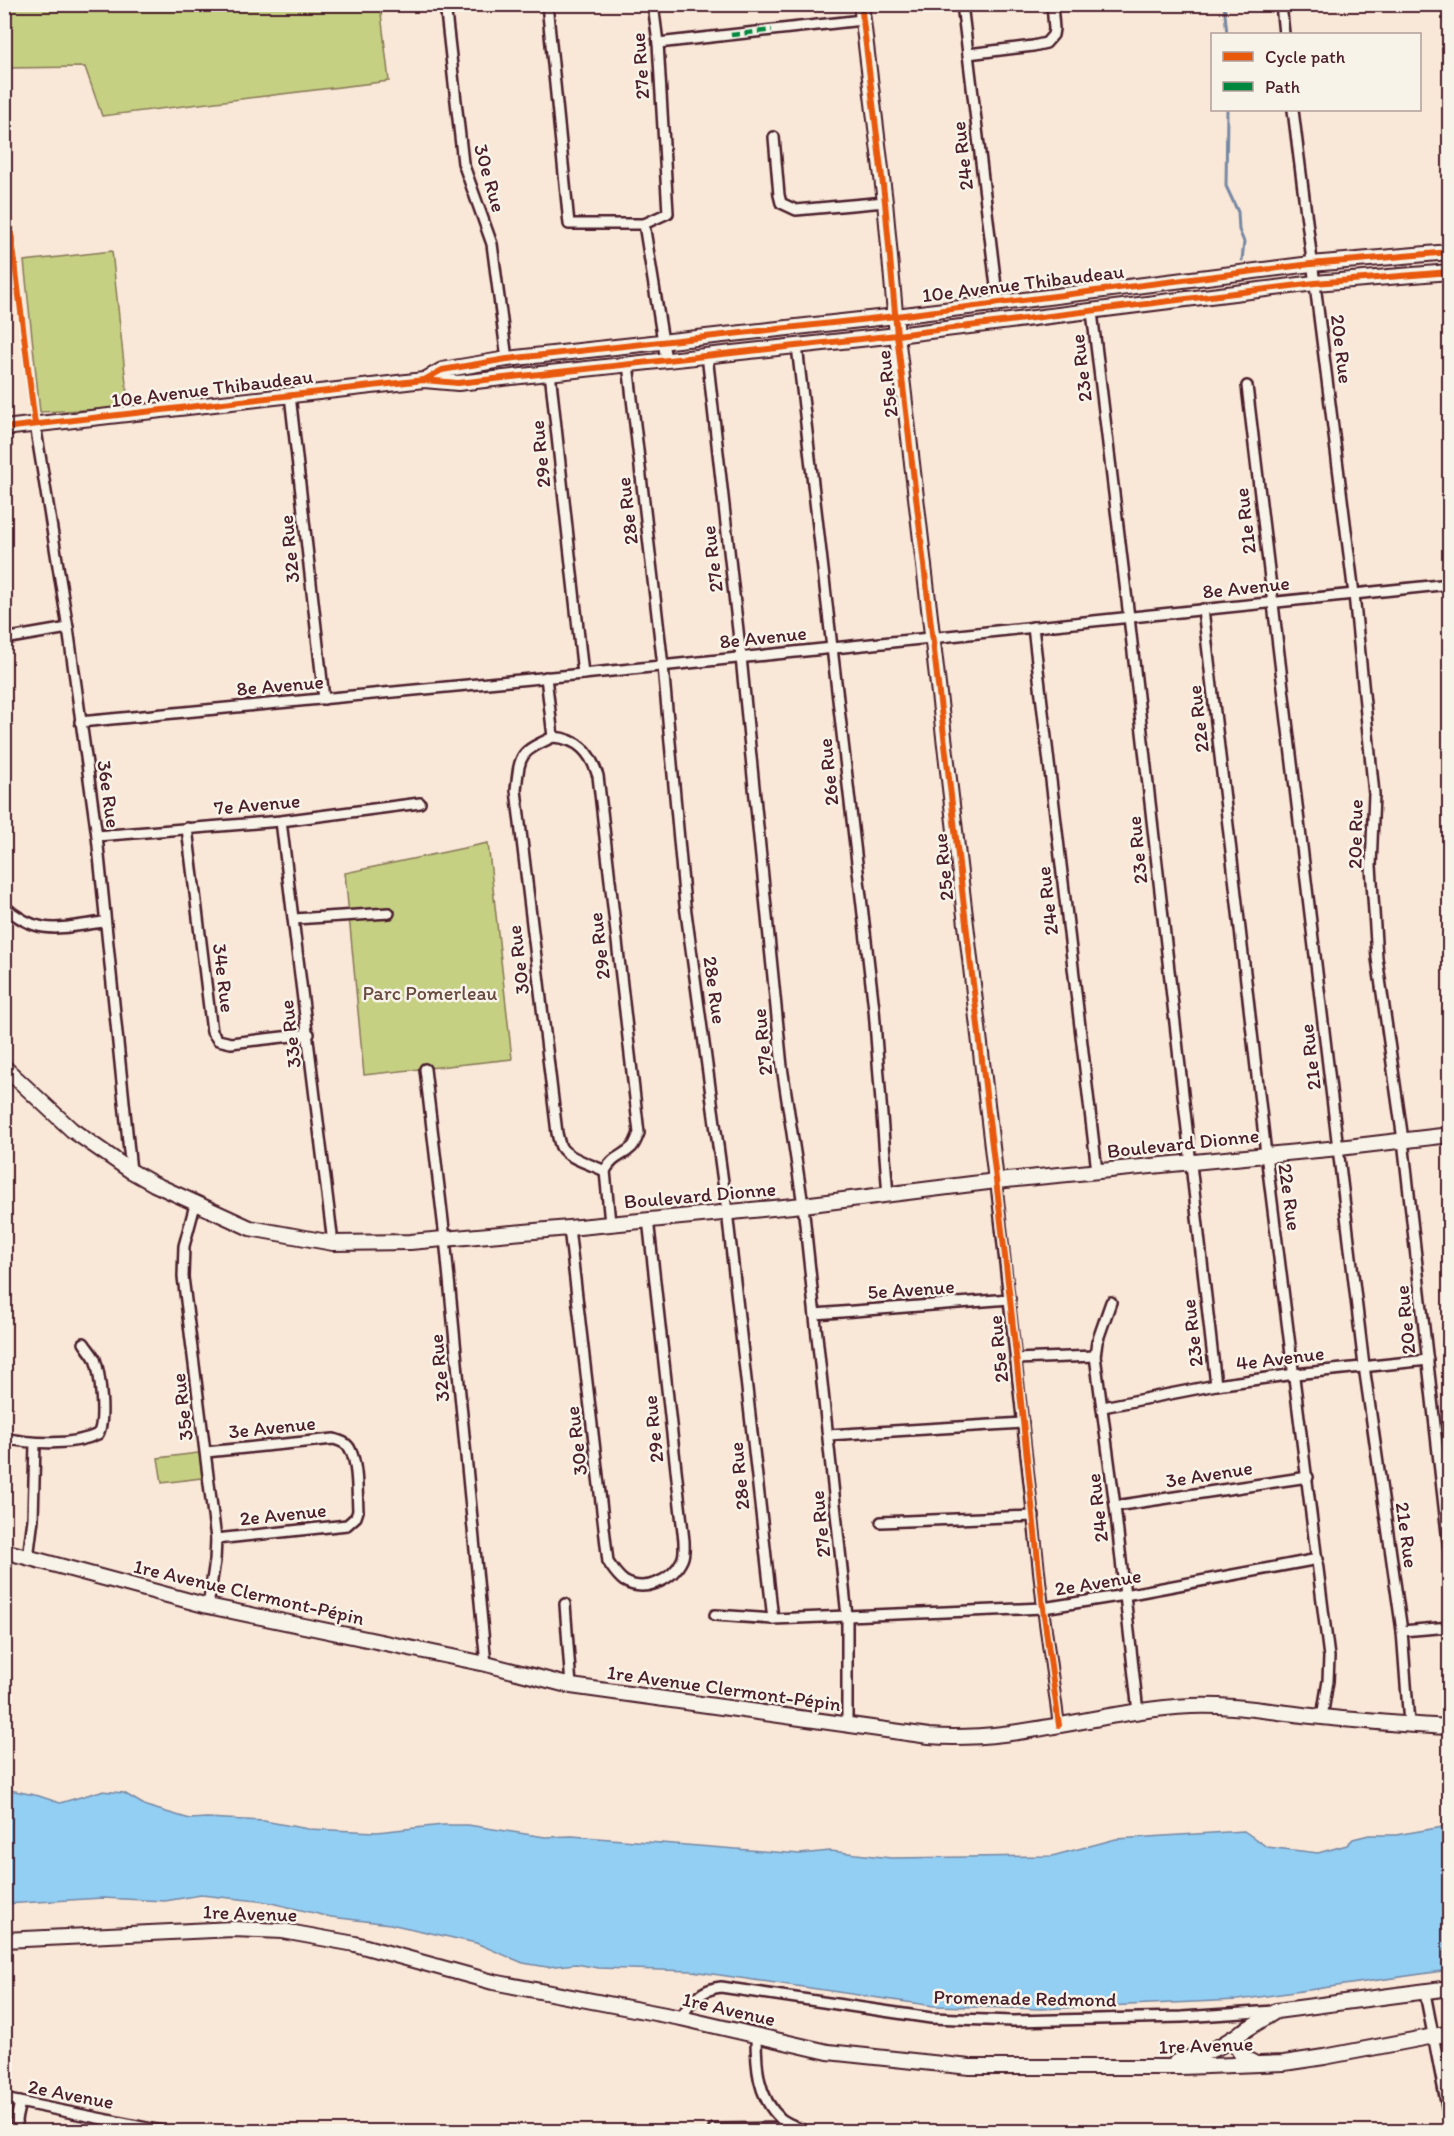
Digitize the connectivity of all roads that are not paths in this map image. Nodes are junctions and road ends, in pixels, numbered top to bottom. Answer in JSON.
{"nodes":[{"id":1,"x":445,"y":4,"type":"edge"},
{"id":2,"x":547,"y":4,"type":"edge"},
{"id":3,"x":653,"y":4,"type":"edge"},
{"id":4,"x":861,"y":4,"type":"edge"},
{"id":5,"x":962,"y":4,"type":"edge"},
{"id":6,"x":1052,"y":4,"type":"edge"},
{"id":7,"x":1281,"y":4,"type":"edge"},
{"id":8,"x":862,"y":20,"type":"junction"},
{"id":9,"x":1284,"y":33,"type":"edge"},
{"id":10,"x":658,"y":43,"type":"junction"},
{"id":11,"x":968,"y":54,"type":"junction"},
{"id":12,"x":1293,"y":111,"type":"edge"},
{"id":13,"x":774,"y":137,"type":"dead end"},
{"id":14,"x":885,"y":202,"type":"junction"},
{"id":15,"x":644,"y":224,"type":"junction"},
{"id":16,"x":1448,"y":252,"type":"edge"},
{"id":17,"x":1311,"y":264,"type":"junction"},
{"id":18,"x":1449,"y":276,"type":"edge"},
{"id":19,"x":1315,"y":283,"type":"junction"},
{"id":20,"x":998,"y":303,"type":"junction"},
{"id":21,"x":1092,"y":312,"type":"junction"},
{"id":22,"x":896,"y":315,"type":"junction"},
{"id":23,"x":897,"y":335,"type":"junction"},
{"id":24,"x":664,"y":342,"type":"junction"},
{"id":25,"x":797,"y":346,"type":"junction"},
{"id":26,"x":706,"y":355,"type":"junction"},
{"id":27,"x":507,"y":359,"type":"junction"},
{"id":28,"x":666,"y":360,"type":"junction"},
{"id":29,"x":628,"y":364,"type":"junction"},
{"id":30,"x":550,"y":372,"type":"junction"},
{"id":31,"x":424,"y":380,"type":"junction"},
{"id":32,"x":1247,"y":386,"type":"dead end"},
{"id":33,"x":290,"y":396,"type":"junction"},
{"id":34,"x":35,"y":424,"type":"junction"},
{"id":35,"x":4,"y":428,"type":"edge"},
{"id":36,"x":1449,"y":584,"type":"edge"},
{"id":37,"x":1354,"y":594,"type":"junction"},
{"id":38,"x":1272,"y":602,"type":"junction"},
{"id":39,"x":1203,"y":609,"type":"junction"},
{"id":40,"x":1129,"y":617,"type":"junction"},
{"id":41,"x":1033,"y":627,"type":"junction"},
{"id":42,"x":68,"y":628,"type":"junction"},
{"id":43,"x":934,"y":637,"type":"junction"},
{"id":44,"x":4,"y":639,"type":"edge"},
{"id":45,"x":832,"y":648,"type":"junction"},
{"id":46,"x":741,"y":657,"type":"junction"},
{"id":47,"x":663,"y":666,"type":"junction"},
{"id":48,"x":583,"y":674,"type":"junction"},
{"id":49,"x":546,"y":677,"type":"junction"},
{"id":50,"x":324,"y":699,"type":"junction"},
{"id":51,"x":80,"y":722,"type":"junction"},
{"id":52,"x":553,"y":737,"type":"junction"},
{"id":53,"x":420,"y":803,"type":"dead end"},
{"id":54,"x":281,"y":821,"type":"junction"},
{"id":55,"x":187,"y":828,"type":"junction"},
{"id":56,"x":97,"y":836,"type":"junction"},
{"id":57,"x":4,"y":906,"type":"edge"},
{"id":58,"x":389,"y":913,"type":"dead end"},
{"id":59,"x":294,"y":919,"type":"junction"},
{"id":60,"x":104,"y":922,"type":"junction"},
{"id":61,"x":309,"y":1034,"type":"junction"},
{"id":62,"x":4,"y":1067,"type":"edge"},
{"id":63,"x":425,"y":1069,"type":"dead end"},
{"id":64,"x":1449,"y":1135,"type":"edge"},
{"id":65,"x":1403,"y":1140,"type":"junction"},
{"id":66,"x":1339,"y":1148,"type":"junction"},
{"id":67,"x":1266,"y":1154,"type":"junction"},
{"id":68,"x":1191,"y":1162,"type":"junction"},
{"id":69,"x":131,"y":1171,"type":"junction"},
{"id":70,"x":605,"y":1171,"type":"junction"},
{"id":71,"x":1097,"y":1171,"type":"junction"},
{"id":72,"x":996,"y":1181,"type":"junction"},
{"id":73,"x":888,"y":1196,"type":"junction"},
{"id":74,"x":195,"y":1205,"type":"junction"},
{"id":75,"x":803,"y":1205,"type":"junction"},
{"id":76,"x":728,"y":1211,"type":"junction"},
{"id":77,"x":648,"y":1219,"type":"junction"},
{"id":78,"x":610,"y":1223,"type":"junction"},
{"id":79,"x":568,"y":1228,"type":"junction"},
{"id":80,"x":445,"y":1238,"type":"junction"},
{"id":81,"x":333,"y":1243,"type":"junction"},
{"id":82,"x":1010,"y":1299,"type":"junction"},
{"id":83,"x":1111,"y":1302,"type":"dead end"},
{"id":84,"x":815,"y":1314,"type":"junction"},
{"id":85,"x":84,"y":1343,"type":"dead end"},
{"id":86,"x":1095,"y":1356,"type":"junction"},
{"id":87,"x":1015,"y":1359,"type":"junction"},
{"id":88,"x":1428,"y":1360,"type":"junction"},
{"id":89,"x":1364,"y":1366,"type":"junction"},
{"id":90,"x":1295,"y":1374,"type":"junction"},
{"id":91,"x":1216,"y":1385,"type":"junction"},
{"id":92,"x":1103,"y":1407,"type":"junction"},
{"id":93,"x":1023,"y":1423,"type":"junction"},
{"id":94,"x":828,"y":1435,"type":"junction"},
{"id":95,"x":4,"y":1438,"type":"edge"},
{"id":96,"x":35,"y":1443,"type":"junction"},
{"id":97,"x":206,"y":1452,"type":"junction"},
{"id":98,"x":1308,"y":1477,"type":"junction"},
{"id":99,"x":1115,"y":1506,"type":"junction"},
{"id":100,"x":1034,"y":1516,"type":"junction"},
{"id":101,"x":352,"y":1522,"type":"joint"},
{"id":102,"x":881,"y":1522,"type":"dead end"},
{"id":103,"x":216,"y":1539,"type":"junction"},
{"id":104,"x":4,"y":1551,"type":"edge"},
{"id":105,"x":28,"y":1558,"type":"junction"},
{"id":106,"x":1318,"y":1559,"type":"junction"},
{"id":107,"x":1449,"y":1560,"type":"edge"},
{"id":108,"x":652,"y":1585,"type":"joint"},
{"id":109,"x":1125,"y":1595,"type":"junction"},
{"id":110,"x":565,"y":1604,"type":"dead end"},
{"id":111,"x":208,"y":1606,"type":"junction"},
{"id":112,"x":1043,"y":1608,"type":"junction"},
{"id":113,"x":716,"y":1615,"type":"dead end"},
{"id":114,"x":847,"y":1616,"type":"junction"},
{"id":115,"x":773,"y":1619,"type":"junction"},
{"id":116,"x":1449,"y":1627,"type":"edge"},
{"id":117,"x":1402,"y":1631,"type":"junction"},
{"id":118,"x":486,"y":1664,"type":"junction"},
{"id":119,"x":571,"y":1686,"type":"junction"},
{"id":120,"x":1138,"y":1712,"type":"junction"},
{"id":121,"x":1322,"y":1717,"type":"junction"},
{"id":122,"x":1409,"y":1724,"type":"junction"},
{"id":123,"x":846,"y":1725,"type":"junction"},
{"id":124,"x":1059,"y":1725,"type":"junction"},
{"id":125,"x":1449,"y":1727,"type":"edge"},
{"id":126,"x":4,"y":1941,"type":"edge"},
{"id":127,"x":1449,"y":1988,"type":"edge"},
{"id":128,"x":1425,"y":1993,"type":"junction"},
{"id":129,"x":1276,"y":2011,"type":"junction"},
{"id":130,"x":681,"y":2018,"type":"junction"},
{"id":131,"x":1241,"y":2032,"type":"junction"},
{"id":132,"x":1449,"y":2033,"type":"edge"},
{"id":133,"x":756,"y":2036,"type":"junction"},
{"id":134,"x":1434,"y":2036,"type":"junction"},
{"id":135,"x":1254,"y":2063,"type":"junction"},
{"id":136,"x":1156,"y":2067,"type":"junction"},
{"id":137,"x":4,"y":2099,"type":"edge"},
{"id":138,"x":20,"y":2102,"type":"junction"},
{"id":139,"x":1449,"y":2123,"type":"edge"},
{"id":140,"x":792,"y":2125,"type":"junction"},
{"id":141,"x":714,"y":2129,"type":"dead end"},
{"id":142,"x":17,"y":2132,"type":"edge"},
{"id":143,"x":167,"y":2132,"type":"edge"},
{"id":144,"x":806,"y":2132,"type":"edge"}],
"edges":[{"from":1,"to":27,"type":"street","name":"30e Rue"},
{"from":2,"to":15,"type":"street"},
{"from":3,"to":10,"type":"street","name":"27e Rue"},
{"from":4,"to":8,"type":"street","name":"25e Rue"},
{"from":5,"to":11,"type":"street","name":"24e Rue"},
{"from":6,"to":11,"type":"street"},
{"from":7,"to":9,"type":"street"},
{"from":8,"to":10,"type":"street"},
{"from":8,"to":14,"type":"street","name":"25e Rue"},
{"from":10,"to":15,"type":"street","name":"27e Rue"},
{"from":11,"to":20,"type":"street","name":"24e Rue"},
{"from":12,"to":17,"type":"street","name":"20e Rue"},
{"from":13,"to":14,"type":"street"},
{"from":14,"to":22,"type":"street","name":"25e Rue"},
{"from":15,"to":24,"type":"street"},
{"from":16,"to":17,"type":"street","name":"10e Avenue Thibaudeau"},
{"from":16,"to":18,"type":"street"},
{"from":17,"to":19,"type":"street","name":"20e Rue"},
{"from":17,"to":20,"type":"street","name":"10e Avenue Thibaudeau"},
{"from":18,"to":19,"type":"street","name":"10e Avenue Thibaudeau"},
{"from":19,"to":21,"type":"street","name":"10e Avenue Thibaudeau"},
{"from":19,"to":37,"type":"street","name":"20e Rue"},
{"from":20,"to":22,"type":"street","name":"10e Avenue Thibaudeau"},
{"from":21,"to":23,"type":"street","name":"10e Avenue Thibaudeau"},
{"from":21,"to":40,"type":"street","name":"23e Rue"},
{"from":22,"to":23,"type":"street","name":"25e Rue"},
{"from":22,"to":24,"type":"street","name":"10e Avenue Thibaudeau"},
{"from":23,"to":25,"type":"street","name":"10e Avenue Thibaudeau"},
{"from":23,"to":43,"type":"street","name":"25e Rue"},
{"from":24,"to":27,"type":"street","name":"10e Avenue Thibaudeau"},
{"from":24,"to":28,"type":"street"},
{"from":25,"to":26,"type":"street","name":"10e Avenue Thibaudeau"},
{"from":25,"to":45,"type":"street","name":"26e Rue"},
{"from":26,"to":28,"type":"street","name":"10e Avenue Thibaudeau"},
{"from":26,"to":46,"type":"street","name":"27e Rue"},
{"from":27,"to":31,"type":"street","name":"10e Avenue Thibaudeau"},
{"from":28,"to":29,"type":"street","name":"10e Avenue Thibaudeau"},
{"from":29,"to":30,"type":"street","name":"10e Avenue Thibaudeau"},
{"from":29,"to":47,"type":"street","name":"28e Rue"},
{"from":30,"to":31,"type":"street","name":"10e Avenue Thibaudeau"},
{"from":30,"to":48,"type":"street","name":"29e Rue"},
{"from":31,"to":33,"type":"street","name":"10e Avenue Thibaudeau"},
{"from":32,"to":38,"type":"street","name":"21e Rue"},
{"from":33,"to":34,"type":"street","name":"10e Avenue Thibaudeau"},
{"from":33,"to":50,"type":"street","name":"32e Rue"},
{"from":34,"to":35,"type":"street","name":"10e Avenue Thibaudeau"},
{"from":34,"to":42,"type":"street","name":"36e Rue"},
{"from":36,"to":37,"type":"street","name":"8e Avenue"},
{"from":37,"to":38,"type":"street","name":"8e Avenue"},
{"from":37,"to":65,"type":"street","name":"20e Rue"},
{"from":38,"to":39,"type":"street","name":"8e Avenue"},
{"from":38,"to":66,"type":"street","name":"21e Rue"},
{"from":39,"to":40,"type":"street","name":"8e Avenue"},
{"from":39,"to":67,"type":"street","name":"22e Rue"},
{"from":40,"to":41,"type":"street","name":"8e Avenue"},
{"from":40,"to":68,"type":"street","name":"23e Rue"},
{"from":41,"to":43,"type":"street","name":"8e Avenue"},
{"from":41,"to":71,"type":"street","name":"24e Rue"},
{"from":42,"to":44,"type":"street"},
{"from":42,"to":51,"type":"street","name":"36e Rue"},
{"from":43,"to":45,"type":"street","name":"8e Avenue"},
{"from":43,"to":72,"type":"street","name":"25e Rue"},
{"from":45,"to":46,"type":"street","name":"8e Avenue"},
{"from":45,"to":73,"type":"street","name":"26e Rue"},
{"from":46,"to":47,"type":"street","name":"8e Avenue"},
{"from":46,"to":75,"type":"street","name":"27e Rue"},
{"from":47,"to":48,"type":"street","name":"8e Avenue"},
{"from":47,"to":76,"type":"street","name":"28e Rue"},
{"from":48,"to":49,"type":"street","name":"8e Avenue"},
{"from":49,"to":50,"type":"street","name":"8e Avenue"},
{"from":49,"to":52,"type":"street"},
{"from":50,"to":51,"type":"street","name":"8e Avenue"},
{"from":51,"to":56,"type":"street","name":"36e Rue"},
{"from":52,"to":70,"type":"street","name":"29e Rue"},
{"from":52,"to":70,"type":"street","name":"30e Rue"},
{"from":53,"to":54,"type":"street","name":"7e Avenue"},
{"from":54,"to":55,"type":"street","name":"7e Avenue"},
{"from":54,"to":59,"type":"street","name":"33e Rue"},
{"from":55,"to":56,"type":"street","name":"7e Avenue"},
{"from":55,"to":61,"type":"street","name":"34e Rue"},
{"from":56,"to":60,"type":"street","name":"36e Rue"},
{"from":57,"to":60,"type":"street"},
{"from":58,"to":59,"type":"street"},
{"from":59,"to":61,"type":"street","name":"33e Rue"},
{"from":60,"to":69,"type":"street","name":"36e Rue"},
{"from":61,"to":81,"type":"street","name":"33e Rue"},
{"from":62,"to":69,"type":"street","name":"Boulevard Dionne"},
{"from":63,"to":80,"type":"street","name":"32e Rue"},
{"from":64,"to":65,"type":"street","name":"Boulevard Dionne"},
{"from":65,"to":66,"type":"street","name":"Boulevard Dionne"},
{"from":65,"to":88,"type":"street","name":"20e Rue"},
{"from":66,"to":67,"type":"street","name":"Boulevard Dionne"},
{"from":66,"to":89,"type":"street","name":"21e Rue"},
{"from":67,"to":68,"type":"street","name":"Boulevard Dionne"},
{"from":67,"to":90,"type":"street","name":"22e Rue"},
{"from":68,"to":71,"type":"street","name":"Boulevard Dionne"},
{"from":68,"to":91,"type":"street","name":"23e Rue"},
{"from":69,"to":74,"type":"street","name":"Boulevard Dionne"},
{"from":70,"to":78,"type":"street"},
{"from":71,"to":72,"type":"street","name":"Boulevard Dionne"},
{"from":72,"to":73,"type":"street","name":"Boulevard Dionne"},
{"from":72,"to":82,"type":"street","name":"25e Rue"},
{"from":73,"to":75,"type":"street","name":"Boulevard Dionne"},
{"from":74,"to":81,"type":"street","name":"Boulevard Dionne"},
{"from":74,"to":97,"type":"street","name":"35e Rue"},
{"from":75,"to":76,"type":"street","name":"Boulevard Dionne"},
{"from":75,"to":84,"type":"street","name":"27e Rue"},
{"from":76,"to":77,"type":"street","name":"Boulevard Dionne"},
{"from":76,"to":115,"type":"street","name":"28e Rue"},
{"from":77,"to":78,"type":"street","name":"Boulevard Dionne"},
{"from":77,"to":108,"type":"street","name":"29e Rue"},
{"from":78,"to":79,"type":"street","name":"Boulevard Dionne"},
{"from":79,"to":80,"type":"street","name":"Boulevard Dionne"},
{"from":79,"to":108,"type":"street","name":"30e Rue"},
{"from":80,"to":81,"type":"street","name":"Boulevard Dionne"},
{"from":80,"to":118,"type":"street","name":"32e Rue"},
{"from":82,"to":84,"type":"street","name":"5e Avenue"},
{"from":82,"to":87,"type":"street","name":"25e Rue"},
{"from":83,"to":86,"type":"street","name":"24e Rue"},
{"from":84,"to":94,"type":"street","name":"27e Rue"},
{"from":85,"to":96,"type":"street"},
{"from":86,"to":87,"type":"street"},
{"from":86,"to":92,"type":"street","name":"24e Rue"},
{"from":87,"to":93,"type":"street","name":"25e Rue"},
{"from":88,"to":89,"type":"street","name":"4e Avenue"},
{"from":88,"to":107,"type":"street","name":"20e Rue"},
{"from":89,"to":90,"type":"street","name":"4e Avenue"},
{"from":89,"to":117,"type":"street","name":"21e Rue"},
{"from":90,"to":91,"type":"street","name":"4e Avenue"},
{"from":90,"to":98,"type":"street","name":"22e Rue"},
{"from":91,"to":92,"type":"street","name":"4e Avenue"},
{"from":92,"to":99,"type":"street","name":"24e Rue"},
{"from":93,"to":94,"type":"street"},
{"from":93,"to":100,"type":"street","name":"25e Rue"},
{"from":94,"to":114,"type":"street","name":"27e Rue"},
{"from":95,"to":96,"type":"street"},
{"from":96,"to":105,"type":"street"},
{"from":97,"to":101,"type":"street","name":"3e Avenue"},
{"from":97,"to":103,"type":"street","name":"35e Rue"},
{"from":98,"to":99,"type":"street","name":"3e Avenue"},
{"from":98,"to":106,"type":"street","name":"22e Rue"},
{"from":99,"to":109,"type":"street","name":"24e Rue"},
{"from":100,"to":102,"type":"street"},
{"from":100,"to":112,"type":"street","name":"25e Rue"},
{"from":101,"to":103,"type":"street","name":"2e Avenue"},
{"from":103,"to":111,"type":"street","name":"35e Rue"},
{"from":104,"to":105,"type":"street","name":"1re Avenue Clermont-Pépin"},
{"from":105,"to":111,"type":"street","name":"1re Avenue Clermont-Pépin"},
{"from":106,"to":109,"type":"street","name":"2e Avenue"},
{"from":106,"to":121,"type":"street","name":"22e Rue"},
{"from":109,"to":112,"type":"street","name":"2e Avenue"},
{"from":109,"to":120,"type":"street","name":"24e Rue"},
{"from":110,"to":119,"type":"street"},
{"from":111,"to":118,"type":"street","name":"1re Avenue Clermont-Pépin"},
{"from":112,"to":114,"type":"street","name":"2e Avenue"},
{"from":112,"to":124,"type":"street","name":"25e Rue"},
{"from":113,"to":115,"type":"street","name":"2e Avenue"},
{"from":114,"to":115,"type":"street","name":"2e Avenue"},
{"from":114,"to":123,"type":"street","name":"27e Rue"},
{"from":116,"to":117,"type":"street"},
{"from":117,"to":122,"type":"street","name":"21e Rue"},
{"from":118,"to":119,"type":"street","name":"1re Avenue Clermont-Pépin"},
{"from":119,"to":123,"type":"street","name":"1re Avenue Clermont-Pépin"},
{"from":120,"to":121,"type":"street","name":"1re Avenue Clermont-Pépin"},
{"from":120,"to":124,"type":"street","name":"1re Avenue Clermont-Pépin"},
{"from":121,"to":122,"type":"street","name":"1re Avenue Clermont-Pépin"},
{"from":122,"to":125,"type":"street","name":"1re Avenue Clermont-Pépin"},
{"from":123,"to":124,"type":"street","name":"1re Avenue Clermont-Pépin"},
{"from":126,"to":130,"type":"street","name":"1re Avenue"},
{"from":127,"to":128,"type":"street","name":"Promenade Redmond"},
{"from":128,"to":129,"type":"street","name":"Promenade Redmond"},
{"from":128,"to":134,"type":"street"},
{"from":129,"to":130,"type":"street","name":"Promenade Redmond"},
{"from":129,"to":131,"type":"street","name":"Promenade Redmond"},
{"from":130,"to":133,"type":"street","name":"1re Avenue"},
{"from":131,"to":135,"type":"street"},
{"from":131,"to":136,"type":"street","name":"Promenade Redmond"},
{"from":132,"to":134,"type":"street","name":"1re Avenue"},
{"from":133,"to":136,"type":"street","name":"1re Avenue"},
{"from":133,"to":140,"type":"street"},
{"from":134,"to":135,"type":"street","name":"1re Avenue"},
{"from":134,"to":139,"type":"street"},
{"from":135,"to":136,"type":"street","name":"1re Avenue"},
{"from":137,"to":138,"type":"street","name":"2e Avenue"},
{"from":138,"to":142,"type":"street"},
{"from":138,"to":143,"type":"street","name":"2e Avenue"},
{"from":140,"to":141,"type":"street"},
{"from":140,"to":144,"type":"street"}]}
